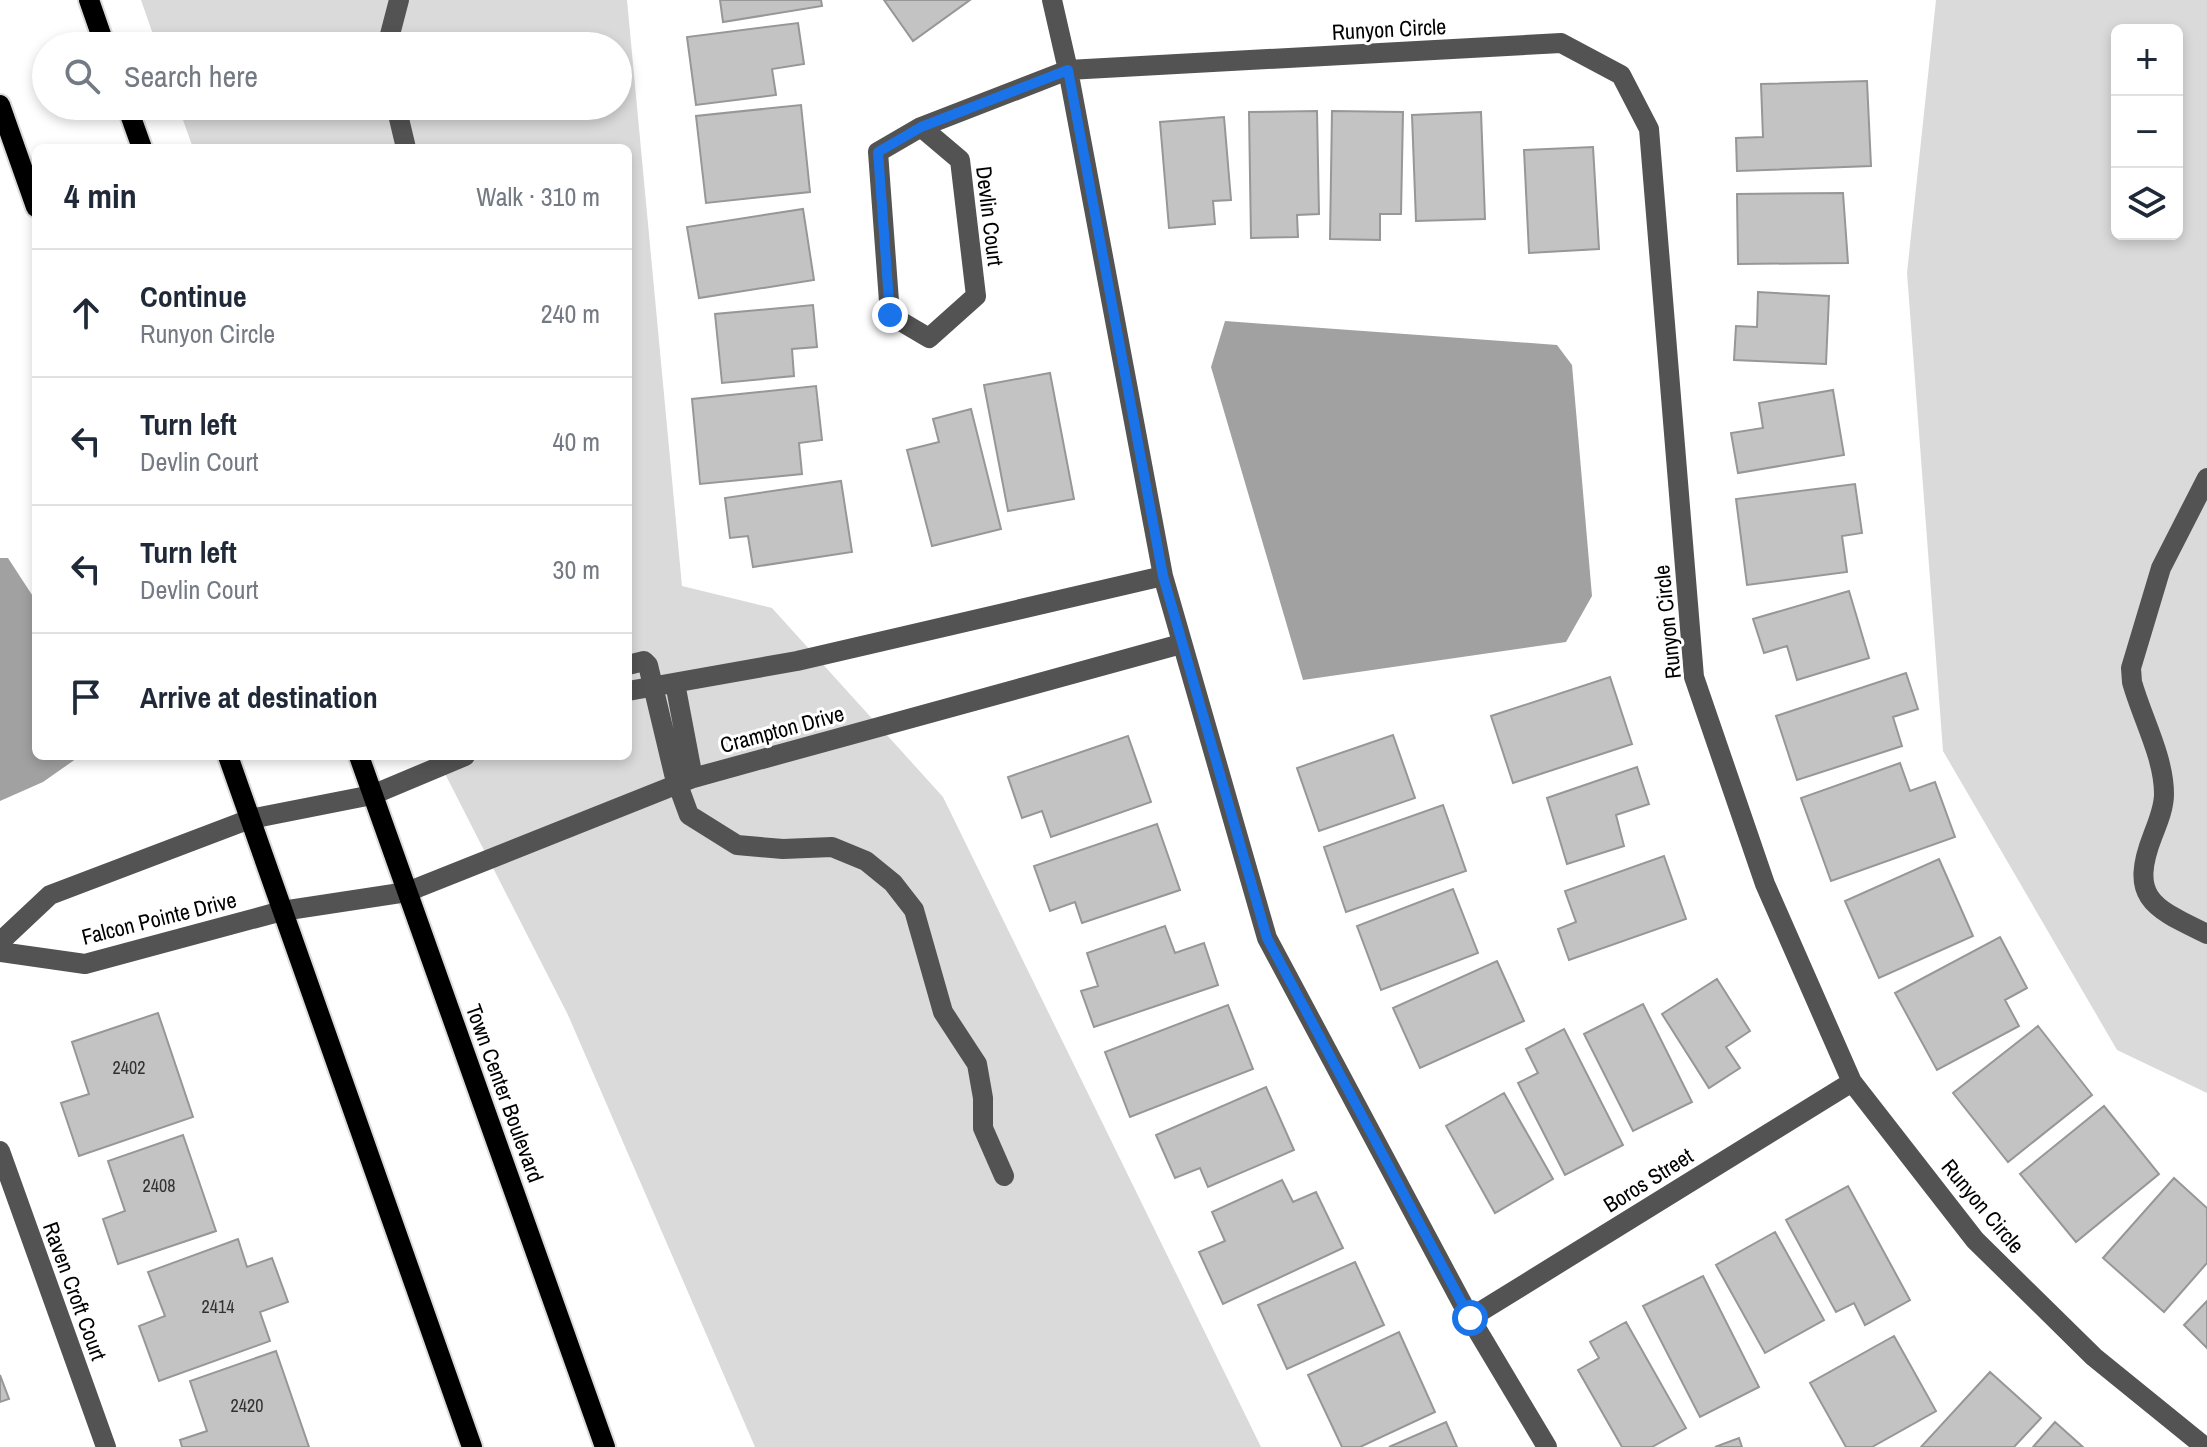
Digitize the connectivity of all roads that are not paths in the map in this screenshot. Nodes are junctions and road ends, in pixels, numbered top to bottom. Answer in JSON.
{"nodes":[{"id":1,"x":89,"y":0,"type":"edge"},
{"id":2,"x":399,"y":0,"type":"edge"},
{"id":3,"x":1052,"y":0,"type":"edge"},
{"id":4,"x":100,"y":32,"type":"edge"},
{"id":5,"x":391,"y":32,"type":"edge"},
{"id":6,"x":1068,"y":70,"type":"junction"},
{"id":7,"x":0,"y":105,"type":"edge"},
{"id":8,"x":132,"y":120,"type":"edge"},
{"id":9,"x":399,"y":120,"type":"edge"},
{"id":10,"x":921,"y":127,"type":"junction"},
{"id":11,"x":141,"y":144,"type":"edge"},
{"id":12,"x":405,"y":144,"type":"edge"},
{"id":13,"x":32,"y":196,"type":"edge"},
{"id":14,"x":2207,"y":478,"type":"edge"},
{"id":15,"x":1163,"y":576,"type":"junction"},
{"id":16,"x":1181,"y":644,"type":"junction"},
{"id":17,"x":632,"y":664,"type":"edge"},
{"id":18,"x":664,"y":684,"type":"junction"},
{"id":19,"x":632,"y":690,"type":"edge"},
{"id":20,"x":229,"y":760,"type":"edge"},
{"id":21,"x":360,"y":760,"type":"edge"},
{"id":22,"x":455,"y":760,"type":"edge"},
{"id":23,"x":685,"y":781,"type":"junction"},
{"id":24,"x":372,"y":795,"type":"junction"},
{"id":25,"x":250,"y":819,"type":"junction"},
{"id":26,"x":407,"y":892,"type":"junction"},
{"id":27,"x":282,"y":911,"type":"junction"},
{"id":28,"x":2207,"y":934,"type":"edge"},
{"id":29,"x":0,"y":942,"type":"edge"},
{"id":30,"x":0,"y":952,"type":"edge"},
{"id":31,"x":1852,"y":1082,"type":"junction"},
{"id":32,"x":0,"y":1151,"type":"edge"},
{"id":33,"x":1004,"y":1176,"type":"dead end"},
{"id":34,"x":1470,"y":1318,"type":"junction"},
{"id":35,"x":106,"y":1447,"type":"edge"},
{"id":36,"x":472,"y":1447,"type":"edge"},
{"id":37,"x":605,"y":1447,"type":"edge"},
{"id":38,"x":1547,"y":1447,"type":"edge"},
{"id":39,"x":2205,"y":1447,"type":"edge"}],
"edges":[{"from":1,"to":4,"type":"main road"},
{"from":2,"to":5,"type":"street"},
{"from":3,"to":6,"type":"street"},
{"from":6,"to":10,"type":"street","name":"Devlin Court"},
{"from":6,"to":15,"type":"street"},
{"from":6,"to":31,"type":"street","name":"Runyon Circle"},
{"from":7,"to":13,"type":"main road"},
{"from":8,"to":11,"type":"main road"},
{"from":9,"to":12,"type":"street"},
{"from":10,"to":10,"type":"street","name":"Devlin Court"},
{"from":14,"to":28,"type":"street"},
{"from":15,"to":16,"type":"street"},
{"from":15,"to":18,"type":"street"},
{"from":16,"to":23,"type":"street","name":"Crampton Drive"},
{"from":16,"to":34,"type":"street"},
{"from":17,"to":18,"type":"street"},
{"from":18,"to":19,"type":"street"},
{"from":18,"to":23,"type":"street"},
{"from":20,"to":25,"type":"main road"},
{"from":21,"to":24,"type":"main road","name":"Town Center Boulevard"},
{"from":22,"to":24,"type":"street"},
{"from":23,"to":26,"type":"street","name":"Crampton Drive"},
{"from":23,"to":33,"type":"street"},
{"from":24,"to":25,"type":"street"},
{"from":24,"to":26,"type":"main road","name":"Town Center Boulevard"},
{"from":25,"to":27,"type":"main road"},
{"from":25,"to":29,"type":"street"},
{"from":26,"to":27,"type":"street","name":"Falcon Pointe Drive"},
{"from":26,"to":37,"type":"main road","name":"Town Center Boulevard"},
{"from":27,"to":30,"type":"street","name":"Falcon Pointe Drive"},
{"from":27,"to":36,"type":"main road"},
{"from":31,"to":34,"type":"street","name":"Boros Street"},
{"from":31,"to":39,"type":"street","name":"Runyon Circle"},
{"from":32,"to":35,"type":"street","name":"Raven Croft Court"},
{"from":34,"to":38,"type":"street"}]}
